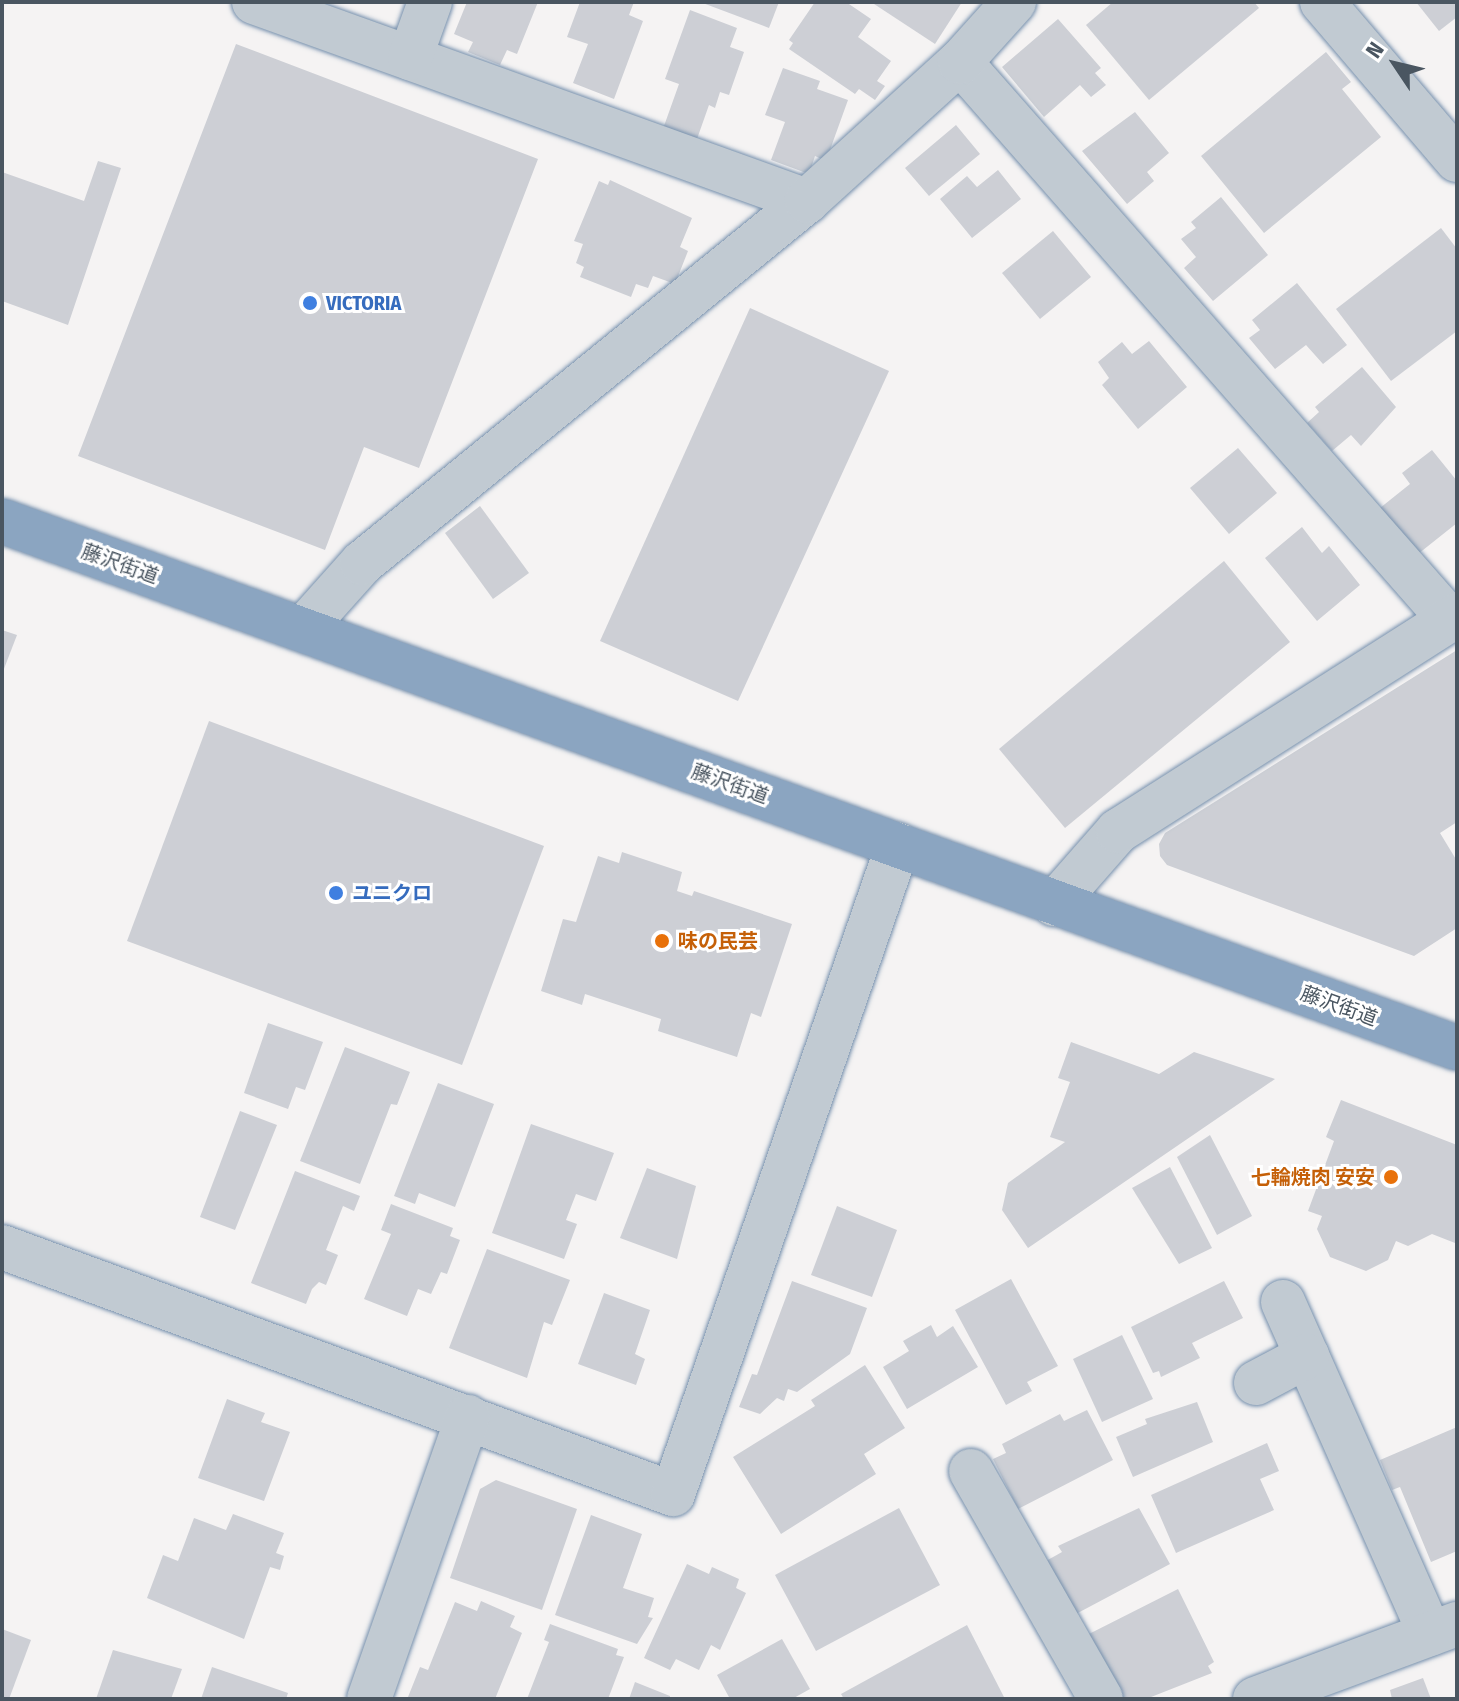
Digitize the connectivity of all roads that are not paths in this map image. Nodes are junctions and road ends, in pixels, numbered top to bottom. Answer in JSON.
{"nodes":[{"id":1,"x":254,"y":2,"type":"edge"},
{"id":2,"x":430,"y":2,"type":"edge"},
{"id":3,"x":1014,"y":2,"type":"edge"},
{"id":4,"x":1322,"y":2,"type":"edge"},
{"id":5,"x":410,"y":58,"type":"junction"},
{"id":6,"x":960,"y":62,"type":"junction"},
{"id":7,"x":1457,"y":160,"type":"edge"},
{"id":8,"x":807,"y":201,"type":"junction"},
{"id":9,"x":2,"y":521,"type":"edge"},
{"id":10,"x":1454,"y":618,"type":"edge"},
{"id":11,"x":303,"y":629,"type":"junction"},
{"id":12,"x":898,"y":845,"type":"junction"},
{"id":13,"x":1054,"y":904,"type":"junction"},
{"id":14,"x":1457,"y":1048,"type":"edge"},
{"id":15,"x":2,"y":1247,"type":"edge"},
{"id":16,"x":1283,"y":1302,"type":"dead end"},
{"id":17,"x":1307,"y":1356,"type":"junction"},
{"id":18,"x":1256,"y":1383,"type":"dead end"},
{"id":19,"x":468,"y":1417,"type":"junction"},
{"id":20,"x":971,"y":1471,"type":"dead end"},
{"id":21,"x":1444,"y":1629,"type":"edge"},
{"id":22,"x":369,"y":1699,"type":"edge"},
{"id":23,"x":1101,"y":1699,"type":"edge"},
{"id":24,"x":1255,"y":1699,"type":"edge"}],
"edges":[{"from":1,"to":5,"type":"street"},
{"from":2,"to":5,"type":"street"},
{"from":3,"to":6,"type":"street"},
{"from":4,"to":7,"type":"street"},
{"from":5,"to":8,"type":"street"},
{"from":6,"to":8,"type":"street"},
{"from":6,"to":10,"type":"street"},
{"from":8,"to":11,"type":"street"},
{"from":9,"to":11,"type":"highway","name":"藤沢街道"},
{"from":10,"to":13,"type":"street"},
{"from":11,"to":12,"type":"highway","name":"藤沢街道"},
{"from":12,"to":13,"type":"highway","name":"藤沢街道"},
{"from":12,"to":19,"type":"street"},
{"from":13,"to":14,"type":"highway","name":"藤沢街道"},
{"from":15,"to":19,"type":"street"},
{"from":16,"to":17,"type":"street"},
{"from":17,"to":18,"type":"street"},
{"from":17,"to":21,"type":"street"},
{"from":19,"to":22,"type":"street"},
{"from":20,"to":23,"type":"street"},
{"from":21,"to":24,"type":"street"}]}
